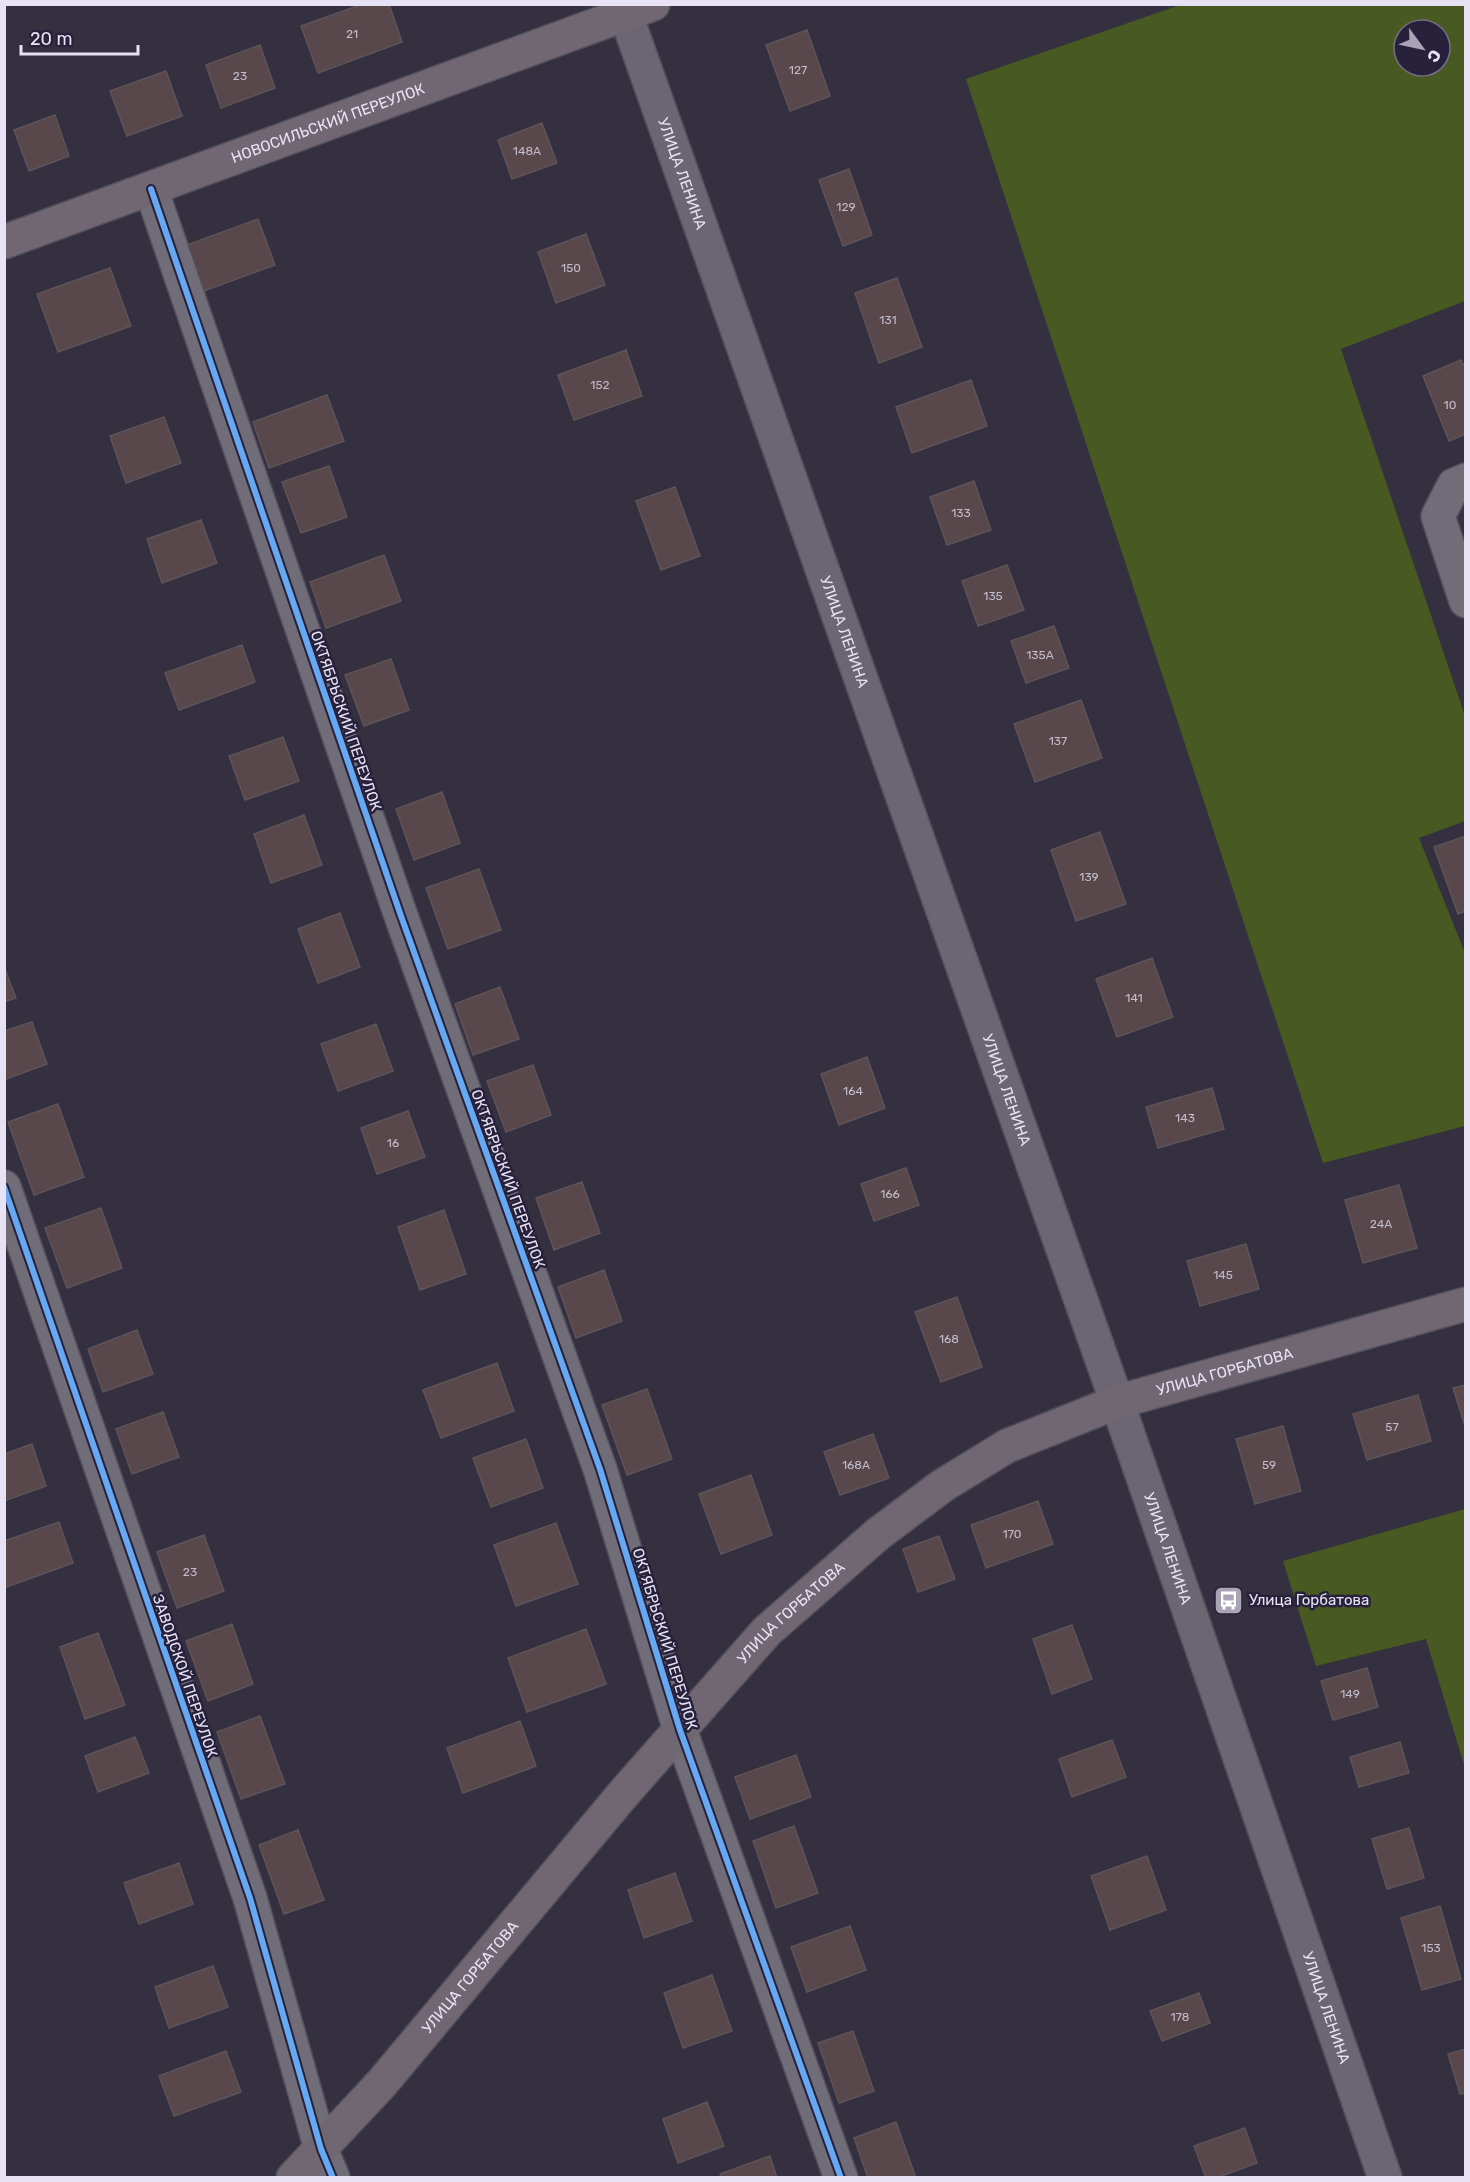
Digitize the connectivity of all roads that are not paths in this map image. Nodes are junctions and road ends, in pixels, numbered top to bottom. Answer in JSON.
{"nodes":[{"id":1,"x":633,"y":8,"type":"edge"},
{"id":2,"x":151,"y":189,"type":"junction"},
{"id":3,"x":4,"y":242,"type":"edge"},
{"id":4,"x":1466,"y":480,"type":"edge"},
{"id":5,"x":1466,"y":601,"type":"edge"},
{"id":6,"x":4,"y":1187,"type":"edge"},
{"id":7,"x":1466,"y":1304,"type":"edge"},
{"id":8,"x":1117,"y":1402,"type":"junction"},
{"id":9,"x":680,"y":1730,"type":"junction"},
{"id":10,"x":327,"y":2163,"type":"edge"},
{"id":11,"x":292,"y":2178,"type":"edge"},
{"id":12,"x":841,"y":2178,"type":"edge"},
{"id":13,"x":1385,"y":2178,"type":"edge"}],
"edges":[{"from":1,"to":2,"type":"main road","name":"НОВОСИЛЬСКИЙ ПЕРЕУЛОК"},
{"from":1,"to":8,"type":"main road","name":"УЛИЦА ЛЕНИНА"},
{"from":2,"to":3,"type":"main road","name":"НОВОСИЛЬСКИЙ ПЕРЕУЛОК"},
{"from":2,"to":9,"type":"street","name":"ОКТЯБРЬСКИЙ ПЕРЕУЛОК"},
{"from":4,"to":5,"type":"street"},
{"from":6,"to":10,"type":"street","name":"ЗАВОДСКОЙ ПЕРЕУЛОК"},
{"from":7,"to":8,"type":"main road","name":"УЛИЦА ГОРБАТОВА"},
{"from":8,"to":9,"type":"main road","name":"УЛИЦА ГОРБАТОВА"},
{"from":8,"to":13,"type":"main road","name":"УЛИЦА ЛЕНИНА"},
{"from":9,"to":10,"type":"main road","name":"УЛИЦА ГОРБАТОВА"},
{"from":9,"to":12,"type":"street","name":"ОКТЯБРЬСКИЙ ПЕРЕУЛОК"},
{"from":10,"to":11,"type":"main road","name":"УЛИЦА ГОРБАТОВА"}]}
